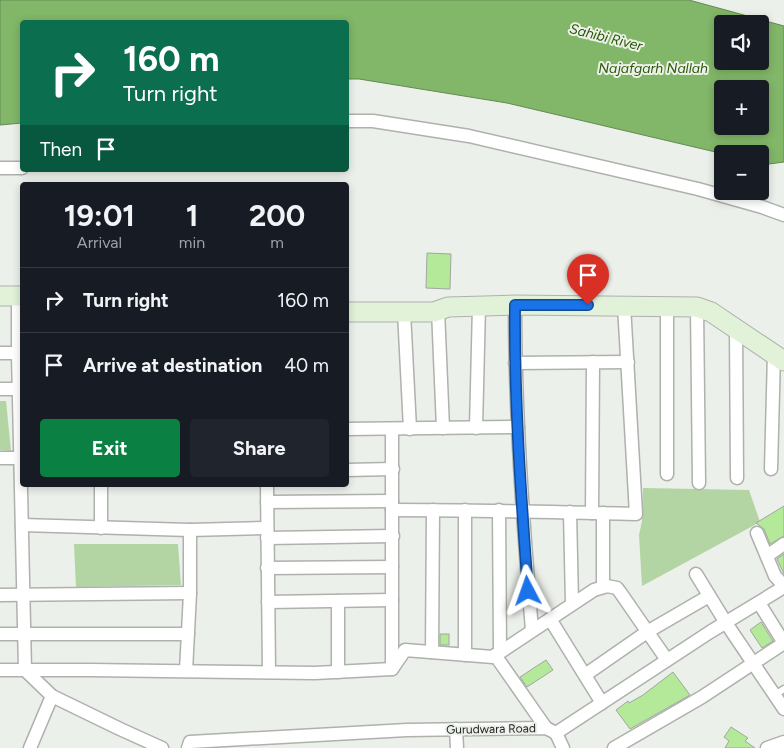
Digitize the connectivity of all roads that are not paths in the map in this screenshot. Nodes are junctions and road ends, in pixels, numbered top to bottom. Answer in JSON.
{"nodes":[{"id":1,"x":349,"y":120,"type":"edge"},
{"id":2,"x":0,"y":168,"type":"edge"},
{"id":3,"x":20,"y":168,"type":"edge"},
{"id":4,"x":784,"y":215,"type":"edge"},
{"id":5,"x":349,"y":301,"type":"edge"},
{"id":6,"x":14,"y":302,"type":"edge"},
{"id":7,"x":515,"y":305,"type":"junction"},
{"id":8,"x":624,"y":305,"type":"junction"},
{"id":9,"x":479,"y":306,"type":"junction"},
{"id":10,"x":667,"y":306,"type":"junction"},
{"id":11,"x":697,"y":307,"type":"junction"},
{"id":12,"x":443,"y":309,"type":"junction"},
{"id":13,"x":349,"y":312,"type":"edge"},
{"id":14,"x":404,"y":312,"type":"junction"},
{"id":15,"x":736,"y":329,"type":"junction"},
{"id":16,"x":0,"y":353,"type":"edge"},
{"id":17,"x":20,"y":354,"type":"edge"},
{"id":18,"x":779,"y":358,"type":"edge"},
{"id":19,"x":593,"y":362,"type":"junction"},
{"id":20,"x":628,"y":362,"type":"junction"},
{"id":21,"x":515,"y":363,"type":"junction"},
{"id":22,"x":0,"y":389,"type":"edge"},
{"id":23,"x":20,"y":389,"type":"edge"},
{"id":24,"x":518,"y":427,"type":"junction"},
{"id":25,"x":443,"y":428,"type":"junction"},
{"id":26,"x":476,"y":428,"type":"junction"},
{"id":27,"x":349,"y":429,"type":"edge"},
{"id":28,"x":392,"y":429,"type":"junction"},
{"id":29,"x":410,"y":429,"type":"junction"},
{"id":30,"x":0,"y":458,"type":"edge"},
{"id":31,"x":20,"y":458,"type":"joint"},
{"id":32,"x":393,"y":469,"type":"junction"},
{"id":33,"x":771,"y":469,"type":"dead end"},
{"id":34,"x":349,"y":470,"type":"edge"},
{"id":35,"x":667,"y":474,"type":"dead end"},
{"id":36,"x":737,"y":478,"type":"dead end"},
{"id":37,"x":699,"y":483,"type":"dead end"},
{"id":38,"x":21,"y":487,"type":"edge"},
{"id":39,"x":102,"y":487,"type":"edge"},
{"id":40,"x":267,"y":487,"type":"edge"},
{"id":41,"x":267,"y":502,"type":"junction"},
{"id":42,"x":392,"y":505,"type":"junction"},
{"id":43,"x":433,"y":510,"type":"junction"},
{"id":44,"x":465,"y":510,"type":"junction"},
{"id":45,"x":499,"y":510,"type":"junction"},
{"id":46,"x":522,"y":512,"type":"junction"},
{"id":47,"x":570,"y":512,"type":"junction"},
{"id":48,"x":597,"y":513,"type":"junction"},
{"id":49,"x":22,"y":525,"type":"junction"},
{"id":50,"x":101,"y":528,"type":"junction"},
{"id":51,"x":190,"y":530,"type":"junction"},
{"id":52,"x":267,"y":533,"type":"junction"},
{"id":53,"x":757,"y":533,"type":"dead end"},
{"id":54,"x":393,"y":536,"type":"junction"},
{"id":55,"x":784,"y":544,"type":"edge"},
{"id":56,"x":767,"y":556,"type":"junction"},
{"id":57,"x":392,"y":567,"type":"junction"},
{"id":58,"x":267,"y":568,"type":"junction"},
{"id":59,"x":696,"y":574,"type":"dead end"},
{"id":60,"x":603,"y":587,"type":"junction"},
{"id":61,"x":784,"y":587,"type":"edge"},
{"id":62,"x":190,"y":593,"type":"junction"},
{"id":63,"x":0,"y":594,"type":"edge"},
{"id":64,"x":24,"y":594,"type":"junction"},
{"id":65,"x":709,"y":596,"type":"junction"},
{"id":66,"x":392,"y":600,"type":"junction"},
{"id":67,"x":338,"y":601,"type":"junction"},
{"id":68,"x":268,"y":602,"type":"junction"},
{"id":69,"x":572,"y":603,"type":"junction"},
{"id":70,"x":759,"y":603,"type":"junction"},
{"id":71,"x":550,"y":619,"type":"junction"},
{"id":72,"x":726,"y":623,"type":"junction"},
{"id":73,"x":532,"y":630,"type":"junction"},
{"id":74,"x":647,"y":632,"type":"junction"},
{"id":75,"x":24,"y":633,"type":"junction"},
{"id":76,"x":0,"y":634,"type":"edge"},
{"id":77,"x":188,"y":634,"type":"junction"},
{"id":78,"x":784,"y":643,"type":"edge"},
{"id":79,"x":432,"y":652,"type":"junction"},
{"id":80,"x":498,"y":653,"type":"junction"},
{"id":81,"x":465,"y":655,"type":"junction"},
{"id":82,"x":668,"y":660,"type":"junction"},
{"id":83,"x":754,"y":663,"type":"junction"},
{"id":84,"x":392,"y":669,"type":"junction"},
{"id":85,"x":0,"y":670,"type":"edge"},
{"id":86,"x":26,"y":670,"type":"junction"},
{"id":87,"x":186,"y":671,"type":"junction"},
{"id":88,"x":268,"y":672,"type":"junction"},
{"id":89,"x":338,"y":672,"type":"junction"},
{"id":90,"x":585,"y":675,"type":"junction"},
{"id":91,"x":780,"y":692,"type":"edge"},
{"id":92,"x":52,"y":696,"type":"junction"},
{"id":93,"x":602,"y":703,"type":"junction"},
{"id":94,"x":784,"y":709,"type":"edge"},
{"id":95,"x":456,"y":729,"type":"junction"},
{"id":96,"x":551,"y":731,"type":"junction"},
{"id":97,"x":784,"y":742,"type":"edge"},
{"id":98,"x":30,"y":748,"type":"edge"},
{"id":99,"x":162,"y":748,"type":"edge"},
{"id":100,"x":188,"y":748,"type":"edge"},
{"id":101,"x":457,"y":748,"type":"edge"},
{"id":102,"x":563,"y":748,"type":"edge"},
{"id":103,"x":614,"y":748,"type":"edge"},
{"id":104,"x":767,"y":748,"type":"edge"}],
"edges":[{"from":1,"to":4,"type":"street"},
{"from":2,"to":3,"type":"street"},
{"from":5,"to":12,"type":"street"},
{"from":6,"to":17,"type":"street"},
{"from":7,"to":8,"type":"street"},
{"from":7,"to":9,"type":"street"},
{"from":7,"to":21,"type":"street"},
{"from":8,"to":10,"type":"street"},
{"from":8,"to":20,"type":"street"},
{"from":9,"to":12,"type":"street"},
{"from":9,"to":26,"type":"street"},
{"from":10,"to":11,"type":"street"},
{"from":10,"to":35,"type":"street"},
{"from":11,"to":15,"type":"street"},
{"from":11,"to":37,"type":"street"},
{"from":12,"to":14,"type":"street"},
{"from":12,"to":25,"type":"street"},
{"from":13,"to":14,"type":"street"},
{"from":14,"to":29,"type":"street"},
{"from":15,"to":18,"type":"street"},
{"from":15,"to":36,"type":"street"},
{"from":16,"to":17,"type":"street"},
{"from":17,"to":23,"type":"street"},
{"from":18,"to":33,"type":"street"},
{"from":19,"to":20,"type":"street"},
{"from":19,"to":21,"type":"street"},
{"from":19,"to":48,"type":"street"},
{"from":20,"to":48,"type":"street"},
{"from":21,"to":24,"type":"street"},
{"from":22,"to":23,"type":"street"},
{"from":23,"to":31,"type":"street"},
{"from":24,"to":26,"type":"street"},
{"from":24,"to":46,"type":"street"},
{"from":25,"to":26,"type":"street"},
{"from":25,"to":29,"type":"street"},
{"from":27,"to":28,"type":"street"},
{"from":28,"to":29,"type":"street"},
{"from":28,"to":32,"type":"street"},
{"from":30,"to":31,"type":"street"},
{"from":32,"to":34,"type":"street"},
{"from":32,"to":42,"type":"street"},
{"from":38,"to":49,"type":"street"},
{"from":39,"to":50,"type":"street"},
{"from":40,"to":41,"type":"street"},
{"from":41,"to":42,"type":"street"},
{"from":41,"to":52,"type":"street"},
{"from":42,"to":43,"type":"street"},
{"from":42,"to":54,"type":"street"},
{"from":43,"to":44,"type":"street"},
{"from":43,"to":79,"type":"street"},
{"from":44,"to":45,"type":"street"},
{"from":44,"to":81,"type":"street"},
{"from":45,"to":46,"type":"street"},
{"from":45,"to":80,"type":"street"},
{"from":46,"to":47,"type":"street"},
{"from":46,"to":73,"type":"street"},
{"from":47,"to":48,"type":"street"},
{"from":47,"to":69,"type":"street"},
{"from":48,"to":60,"type":"street"},
{"from":49,"to":50,"type":"street"},
{"from":49,"to":64,"type":"street"},
{"from":50,"to":51,"type":"street"},
{"from":51,"to":52,"type":"street"},
{"from":51,"to":62,"type":"street"},
{"from":52,"to":54,"type":"street"},
{"from":52,"to":58,"type":"street"},
{"from":53,"to":56,"type":"street"},
{"from":54,"to":57,"type":"street"},
{"from":55,"to":56,"type":"street"},
{"from":56,"to":61,"type":"street"},
{"from":57,"to":58,"type":"street"},
{"from":57,"to":66,"type":"street"},
{"from":58,"to":68,"type":"street"},
{"from":59,"to":65,"type":"street"},
{"from":60,"to":69,"type":"street"},
{"from":60,"to":74,"type":"street"},
{"from":61,"to":70,"type":"street"},
{"from":62,"to":64,"type":"street"},
{"from":62,"to":77,"type":"street"},
{"from":63,"to":64,"type":"street"},
{"from":64,"to":75,"type":"street"},
{"from":65,"to":72,"type":"street"},
{"from":65,"to":74,"type":"street"},
{"from":66,"to":67,"type":"street"},
{"from":66,"to":84,"type":"street"},
{"from":67,"to":68,"type":"street"},
{"from":67,"to":89,"type":"street"},
{"from":68,"to":88,"type":"street"},
{"from":69,"to":71,"type":"street"},
{"from":70,"to":72,"type":"street"},
{"from":70,"to":78,"type":"street"},
{"from":71,"to":73,"type":"street"},
{"from":71,"to":90,"type":"street"},
{"from":72,"to":82,"type":"street"},
{"from":72,"to":83,"type":"street"},
{"from":73,"to":80,"type":"street"},
{"from":74,"to":82,"type":"street"},
{"from":74,"to":90,"type":"street"},
{"from":75,"to":76,"type":"street"},
{"from":75,"to":77,"type":"street"},
{"from":75,"to":86,"type":"street"},
{"from":77,"to":87,"type":"street"},
{"from":78,"to":83,"type":"street"},
{"from":79,"to":81,"type":"street"},
{"from":79,"to":84,"type":"street"},
{"from":80,"to":81,"type":"street"},
{"from":80,"to":96,"type":"street"},
{"from":82,"to":93,"type":"street"},
{"from":83,"to":91,"type":"street"},
{"from":83,"to":103,"type":"street"},
{"from":84,"to":89,"type":"street"},
{"from":85,"to":86,"type":"street"},
{"from":86,"to":87,"type":"street"},
{"from":86,"to":92,"type":"street"},
{"from":87,"to":88,"type":"street"},
{"from":88,"to":89,"type":"street"},
{"from":90,"to":93,"type":"street"},
{"from":91,"to":94,"type":"street"},
{"from":92,"to":98,"type":"street"},
{"from":92,"to":99,"type":"street"},
{"from":93,"to":96,"type":"street"},
{"from":95,"to":96,"type":"street","name":"Gurudwara Road"},
{"from":95,"to":100,"type":"street","name":"Gurudwara Road"},
{"from":95,"to":101,"type":"street"},
{"from":96,"to":102,"type":"street"},
{"from":97,"to":104,"type":"street"}]}
